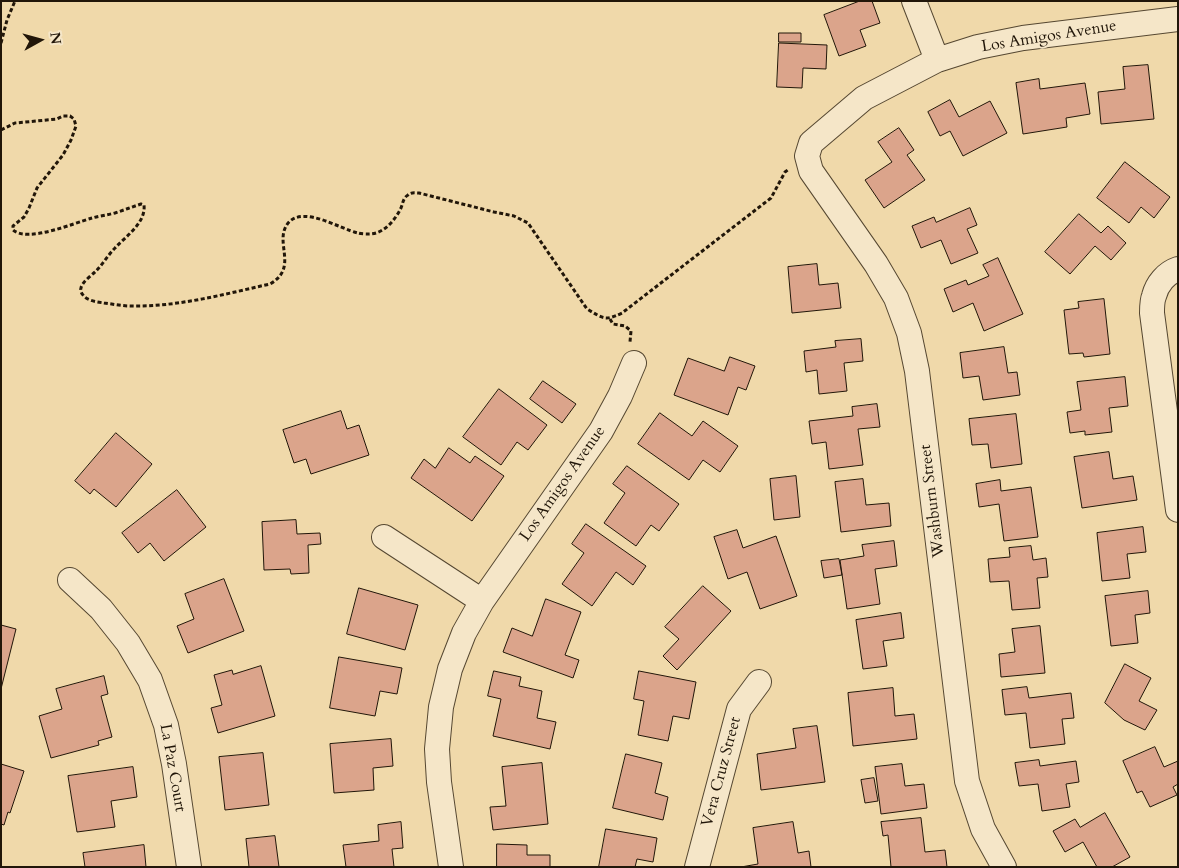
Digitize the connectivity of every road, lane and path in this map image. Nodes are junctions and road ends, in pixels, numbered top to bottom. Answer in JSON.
{"nodes":[{"id":1,"x":15,"y":1,"type":"edge"},
{"id":2,"x":914,"y":1,"type":"edge"},
{"id":3,"x":1172,"y":14,"type":"edge"},
{"id":4,"x":1,"y":43,"type":"edge"},
{"id":5,"x":937,"y":60,"type":"junction"},
{"id":6,"x":1,"y":130,"type":"edge"},
{"id":7,"x":807,"y":156,"type":"junction"},
{"id":8,"x":1178,"y":269,"type":"edge"},
{"id":9,"x":610,"y":319,"type":"junction"},
{"id":10,"x":632,"y":353,"type":"joint"},
{"id":11,"x":1178,"y":510,"type":"edge"},
{"id":12,"x":384,"y":537,"type":"dead end"},
{"id":13,"x":70,"y":580,"type":"dead end"},
{"id":14,"x":482,"y":601,"type":"junction"},
{"id":15,"x":759,"y":682,"type":"dead end"},
{"id":16,"x":188,"y":867,"type":"edge"},
{"id":17,"x":451,"y":867,"type":"edge"},
{"id":18,"x":697,"y":867,"type":"edge"},
{"id":19,"x":1004,"y":867,"type":"edge"}],
"edges":[{"from":1,"to":4,"type":"path"},
{"from":2,"to":5,"type":"street"},
{"from":3,"to":5,"type":"street","name":"Los Amigos Avenue"},
{"from":5,"to":7,"type":"street","name":"Los Amigos Avenue"},
{"from":6,"to":9,"type":"path"},
{"from":7,"to":9,"type":"path"},
{"from":7,"to":19,"type":"street","name":"Washburn Street"},
{"from":8,"to":11,"type":"street"},
{"from":9,"to":10,"type":"path"},
{"from":10,"to":14,"type":"street","name":"Los Amigos Avenue"},
{"from":12,"to":14,"type":"street"},
{"from":13,"to":16,"type":"street","name":"La Paz Court"},
{"from":14,"to":17,"type":"street","name":"Los Amigos Avenue"},
{"from":15,"to":18,"type":"street","name":"Vera Cruz Street"}]}
